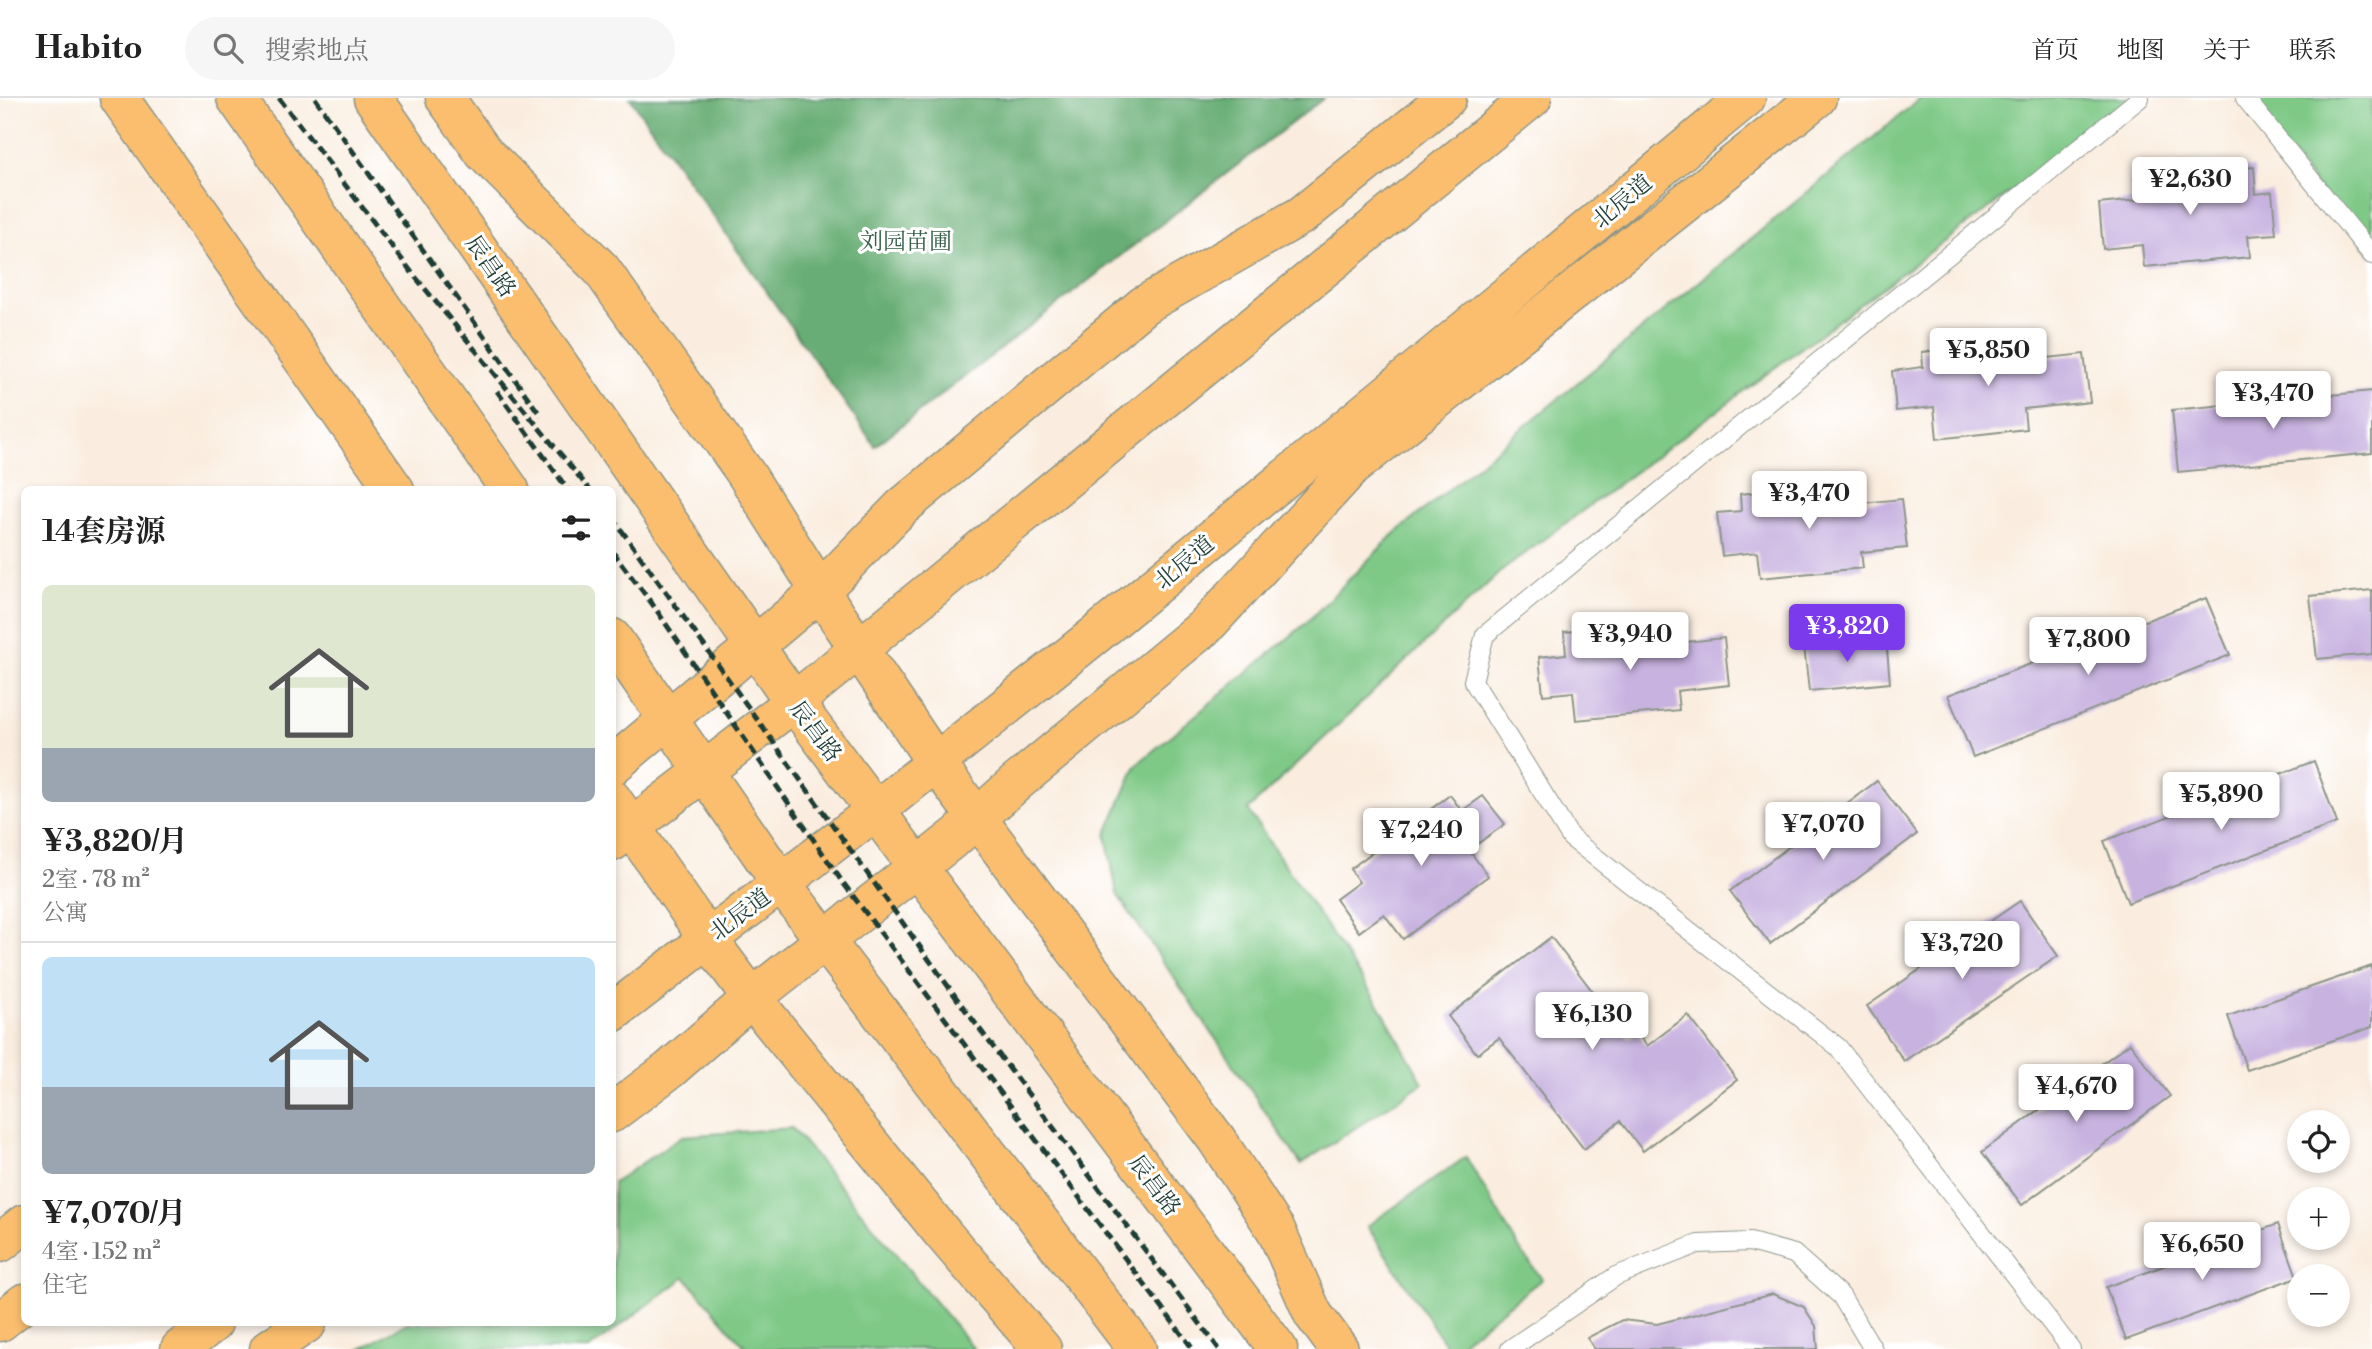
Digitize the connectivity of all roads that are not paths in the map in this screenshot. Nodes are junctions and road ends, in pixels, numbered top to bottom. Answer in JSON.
{"nodes":[{"id":1,"x":119,"y":98,"type":"edge"},
{"id":2,"x":236,"y":98,"type":"edge"},
{"id":3,"x":373,"y":98,"type":"edge"},
{"id":4,"x":445,"y":98,"type":"edge"},
{"id":5,"x":1447,"y":98,"type":"edge"},
{"id":6,"x":1532,"y":98,"type":"edge"},
{"id":7,"x":1746,"y":98,"type":"edge"},
{"id":8,"x":1817,"y":98,"type":"edge"},
{"id":9,"x":2140,"y":98,"type":"edge"},
{"id":10,"x":2245,"y":98,"type":"edge"},
{"id":11,"x":2372,"y":255,"type":"edge"},
{"id":12,"x":392,"y":486,"type":"edge"},
{"id":13,"x":507,"y":486,"type":"edge"},
{"id":14,"x":820,"y":591,"type":"junction"},
{"id":15,"x":616,"y":644,"type":"edge"},
{"id":16,"x":754,"y":647,"type":"junction"},
{"id":17,"x":859,"y":649,"type":"junction"},
{"id":18,"x":794,"y":702,"type":"junction"},
{"id":19,"x":668,"y":718,"type":"junction"},
{"id":20,"x":616,"y":763,"type":"edge"},
{"id":21,"x":936,"y":763,"type":"junction"},
{"id":22,"x":704,"y":772,"type":"junction"},
{"id":23,"x":875,"y":811,"type":"junction"},
{"id":24,"x":976,"y":818,"type":"junction"},
{"id":25,"x":619,"y":823,"type":"edge"},
{"id":26,"x":917,"y":867,"type":"junction"},
{"id":27,"x":781,"y":883,"type":"junction"},
{"id":28,"x":708,"y":939,"type":"junction"},
{"id":29,"x":825,"y":940,"type":"junction"},
{"id":30,"x":752,"y":998,"type":"junction"},
{"id":31,"x":616,"y":1010,"type":"edge"},
{"id":32,"x":616,"y":1110,"type":"edge"},
{"id":33,"x":21,"y":1226,"type":"edge"},
{"id":34,"x":0,"y":1243,"type":"edge"},
{"id":35,"x":21,"y":1305,"type":"edge"},
{"id":36,"x":0,"y":1322,"type":"edge"},
{"id":37,"x":209,"y":1326,"type":"edge"},
{"id":38,"x":303,"y":1326,"type":"edge"},
{"id":39,"x":180,"y":1349,"type":"edge"},
{"id":40,"x":269,"y":1349,"type":"edge"},
{"id":41,"x":1042,"y":1349,"type":"edge"},
{"id":42,"x":1137,"y":1349,"type":"edge"},
{"id":43,"x":1278,"y":1349,"type":"edge"},
{"id":44,"x":1339,"y":1349,"type":"edge"},
{"id":45,"x":1510,"y":1349,"type":"edge"},
{"id":46,"x":1873,"y":1349,"type":"edge"},
{"id":47,"x":2071,"y":1349,"type":"edge"}],
"edges":[{"from":1,"to":12,"type":"main road"},
{"from":2,"to":13,"type":"main road"},
{"from":3,"to":16,"type":"main road","name":"辰昌路"},
{"from":4,"to":14,"type":"main road"},
{"from":5,"to":14,"type":"main road"},
{"from":6,"to":17,"type":"main road"},
{"from":7,"to":21,"type":"main road","name":"北辰道"},
{"from":8,"to":24,"type":"main road"},
{"from":9,"to":47,"type":"lane"},
{"from":10,"to":11,"type":"lane"},
{"from":14,"to":16,"type":"main road"},
{"from":14,"to":17,"type":"main road"},
{"from":15,"to":19,"type":"main road"},
{"from":16,"to":18,"type":"main road","name":"辰昌路"},
{"from":16,"to":19,"type":"main road"},
{"from":17,"to":18,"type":"main road"},
{"from":17,"to":21,"type":"main road"},
{"from":18,"to":22,"type":"main road"},
{"from":18,"to":23,"type":"main road","name":"辰昌路"},
{"from":19,"to":20,"type":"main road"},
{"from":19,"to":22,"type":"main road"},
{"from":21,"to":23,"type":"main road","name":"北辰道"},
{"from":21,"to":24,"type":"main road"},
{"from":22,"to":25,"type":"main road"},
{"from":22,"to":27,"type":"main road"},
{"from":23,"to":26,"type":"main road","name":"辰昌路"},
{"from":23,"to":27,"type":"main road","name":"北辰道"},
{"from":24,"to":26,"type":"main road"},
{"from":24,"to":44,"type":"main road"},
{"from":25,"to":28,"type":"main road"},
{"from":26,"to":29,"type":"main road"},
{"from":26,"to":43,"type":"main road","name":"辰昌路"},
{"from":27,"to":28,"type":"main road","name":"北辰道"},
{"from":27,"to":29,"type":"main road"},
{"from":28,"to":30,"type":"main road"},
{"from":28,"to":31,"type":"main road","name":"北辰道"},
{"from":29,"to":30,"type":"main road"},
{"from":29,"to":42,"type":"main road"},
{"from":30,"to":32,"type":"main road"},
{"from":30,"to":41,"type":"main road"},
{"from":33,"to":34,"type":"main road"},
{"from":35,"to":36,"type":"main road"},
{"from":37,"to":39,"type":"main road"},
{"from":38,"to":40,"type":"main road"},
{"from":45,"to":46,"type":"lane"}]}
